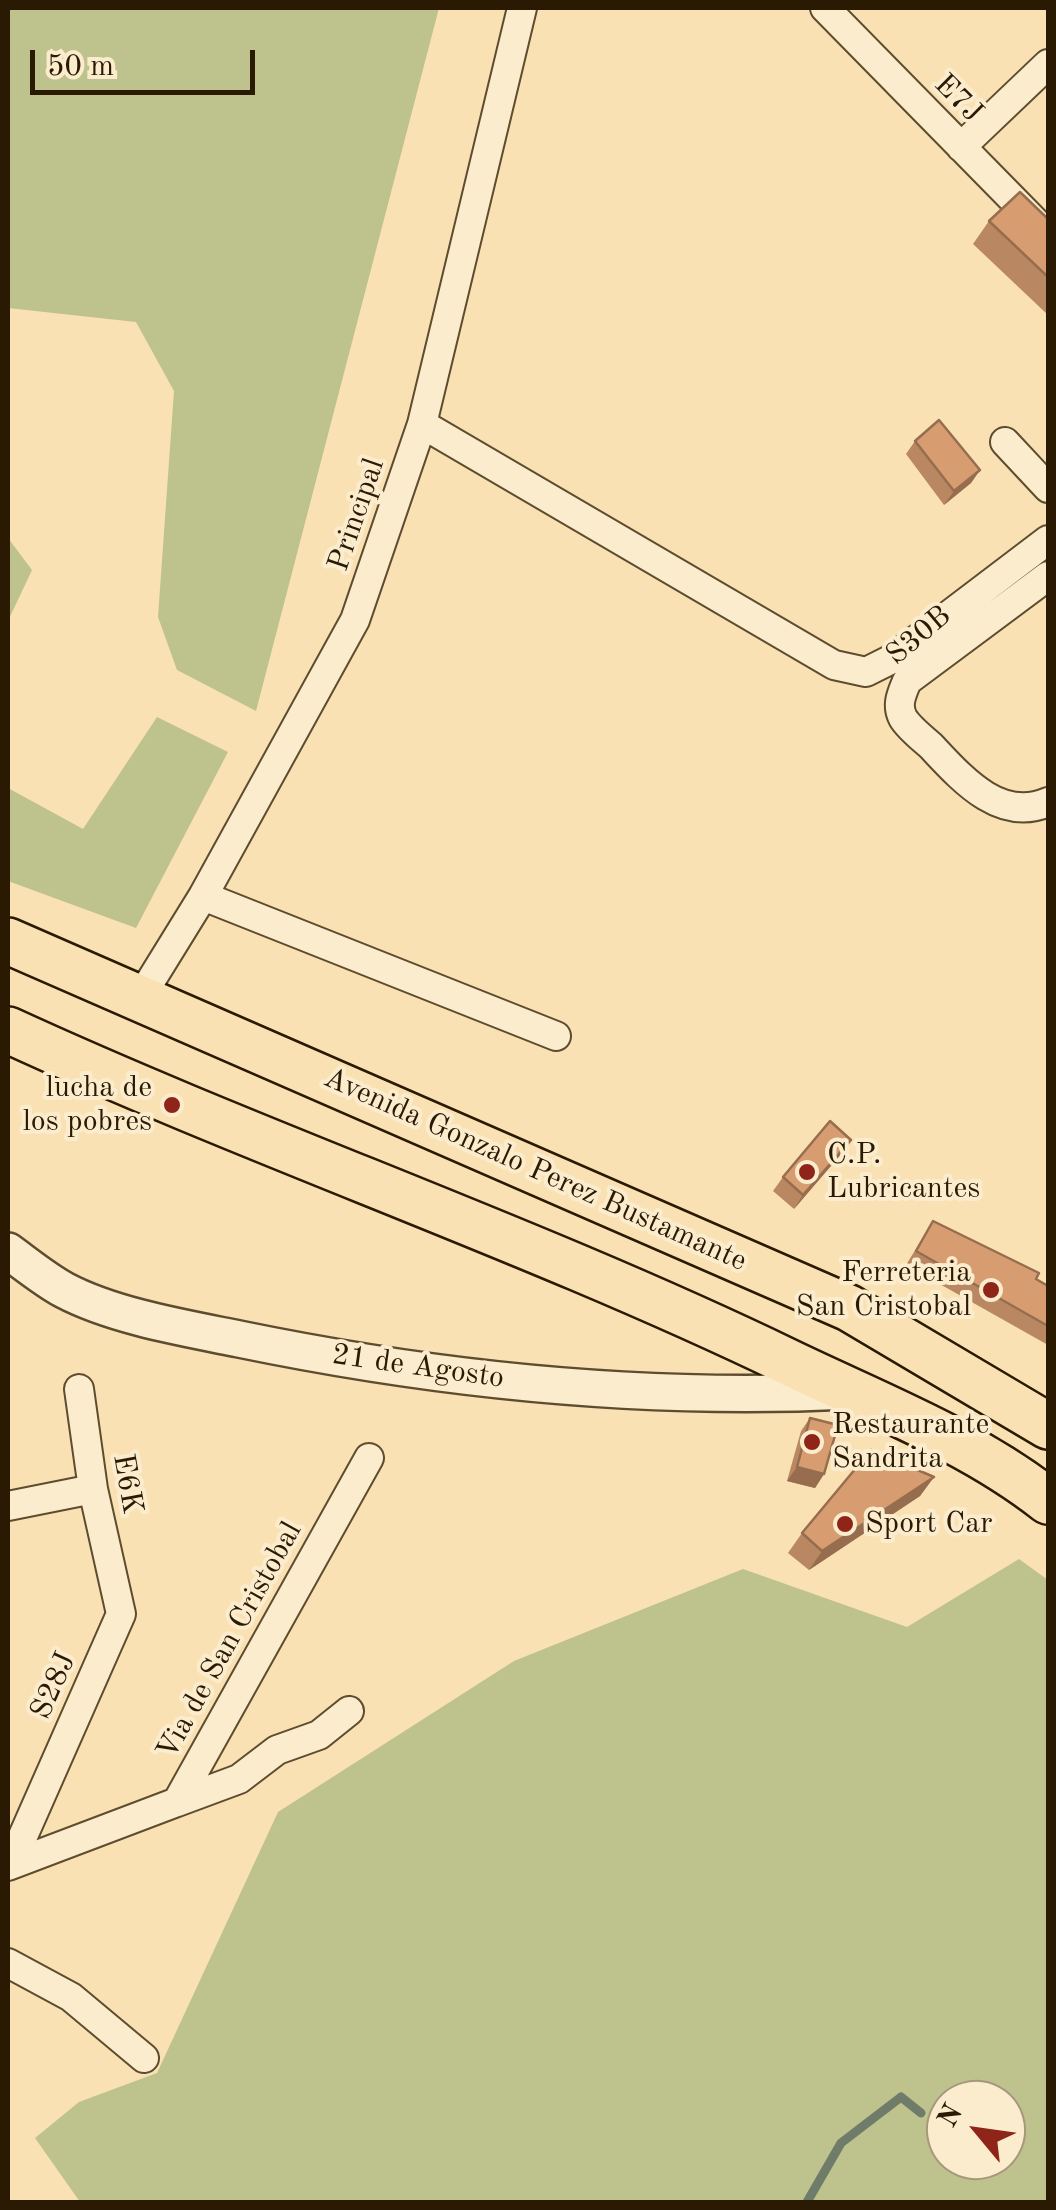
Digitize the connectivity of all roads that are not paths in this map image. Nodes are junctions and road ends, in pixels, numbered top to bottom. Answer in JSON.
{"nodes":[{"id":1,"x":522,"y":8,"type":"edge"},
{"id":2,"x":831,"y":10,"type":"edge"},
{"id":3,"x":1048,"y":64,"type":"edge"},
{"id":4,"x":961,"y":147,"type":"junction"},
{"id":5,"x":1048,"y":234,"type":"edge"},
{"id":6,"x":422,"y":424,"type":"junction"},
{"id":7,"x":1005,"y":442,"type":"dead end"},
{"id":8,"x":1048,"y":488,"type":"edge"},
{"id":9,"x":1048,"y":540,"type":"edge"},
{"id":10,"x":1048,"y":576,"type":"edge"},
{"id":11,"x":1048,"y":802,"type":"edge"},
{"id":12,"x":203,"y":896,"type":"junction"},
{"id":13,"x":8,"y":941,"type":"edge"},
{"id":14,"x":140,"y":998,"type":"junction"},
{"id":15,"x":8,"y":1030,"type":"edge"},
{"id":16,"x":556,"y":1036,"type":"dead end"},
{"id":17,"x":8,"y":1252,"type":"edge"},
{"id":18,"x":79,"y":1389,"type":"dead end"},
{"id":19,"x":849,"y":1391,"type":"junction"},
{"id":20,"x":1048,"y":1426,"type":"edge"},
{"id":21,"x":369,"y":1458,"type":"dead end"},
{"id":22,"x":93,"y":1489,"type":"junction"},
{"id":23,"x":1048,"y":1501,"type":"edge"},
{"id":24,"x":8,"y":1506,"type":"edge"},
{"id":25,"x":116,"y":1590,"type":"joint"},
{"id":26,"x":350,"y":1711,"type":"dead end"},
{"id":27,"x":177,"y":1802,"type":"junction"},
{"id":28,"x":10,"y":1864,"type":"edge"},
{"id":29,"x":8,"y":1964,"type":"edge"},
{"id":30,"x":144,"y":2058,"type":"dead end"}],
"edges":[{"from":1,"to":6,"type":"street","name":"Principal"},
{"from":2,"to":4,"type":"street","name":"E7J"},
{"from":3,"to":4,"type":"street"},
{"from":4,"to":5,"type":"street","name":"E7J"},
{"from":6,"to":9,"type":"street"},
{"from":6,"to":12,"type":"street","name":"Principal"},
{"from":7,"to":8,"type":"street"},
{"from":10,"to":11,"type":"street","name":"S30B"},
{"from":12,"to":14,"type":"street","name":"Principal"},
{"from":12,"to":16,"type":"street"},
{"from":13,"to":14,"type":"main road","name":"Avenida Gonzalo Perez Bustamante"},
{"from":14,"to":20,"type":"main road","name":"Avenida Gonzalo Perez Bustamante"},
{"from":15,"to":19,"type":"main road"},
{"from":17,"to":19,"type":"street","name":"21 de Agosto"},
{"from":18,"to":22,"type":"street","name":"E6K"},
{"from":19,"to":23,"type":"main road"},
{"from":21,"to":27,"type":"street","name":"Via de San Cristobal"},
{"from":22,"to":24,"type":"street"},
{"from":22,"to":25,"type":"street","name":"E6K"},
{"from":25,"to":28,"type":"street","name":"S28J"},
{"from":26,"to":27,"type":"street"},
{"from":27,"to":28,"type":"street","name":"Via de San Cristobal"},
{"from":29,"to":30,"type":"street"}]}
